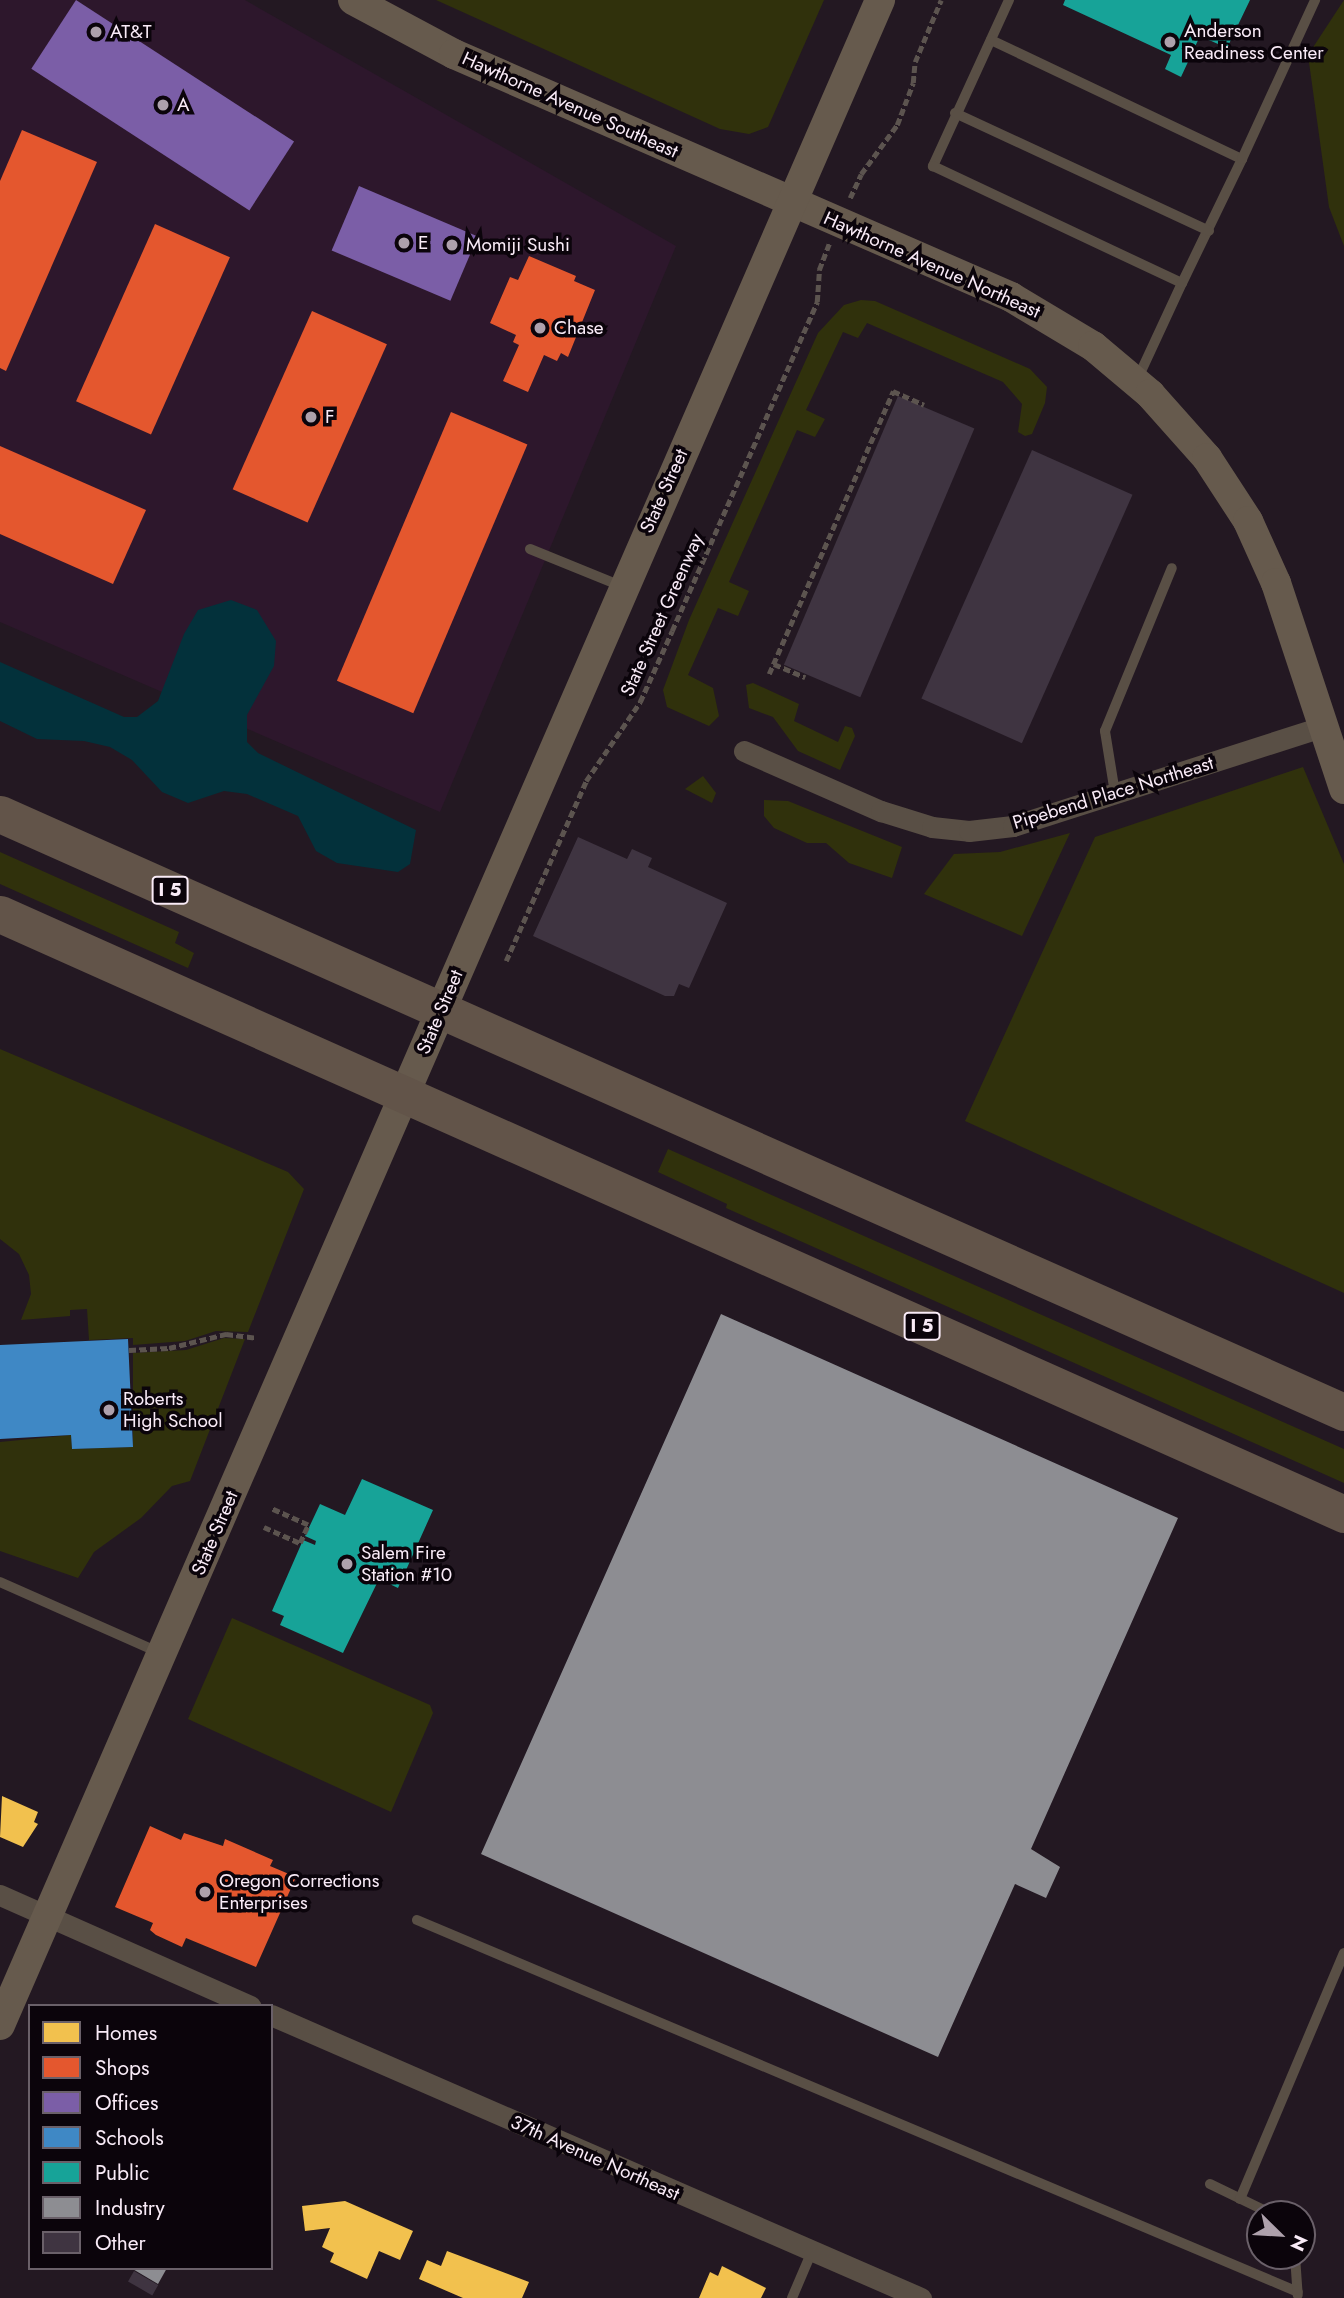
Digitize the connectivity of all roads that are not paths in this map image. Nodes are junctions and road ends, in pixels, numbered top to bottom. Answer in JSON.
{"nodes":[{"id":1,"x":353,"y":0,"type":"edge"},
{"id":2,"x":880,"y":0,"type":"edge"},
{"id":3,"x":1009,"y":0,"type":"edge"},
{"id":4,"x":1315,"y":0,"type":"edge"},
{"id":5,"x":991,"y":40,"type":"junction"},
{"id":6,"x":955,"y":113,"type":"junction"},
{"id":7,"x":1242,"y":159,"type":"junction"},
{"id":8,"x":791,"y":202,"type":"junction"},
{"id":9,"x":1209,"y":231,"type":"junction"},
{"id":10,"x":1182,"y":283,"type":"junction"},
{"id":11,"x":1135,"y":382,"type":"junction"},
{"id":12,"x":530,"y":549,"type":"dead end"},
{"id":13,"x":1172,"y":568,"type":"dead end"},
{"id":14,"x":622,"y":587,"type":"junction"},
{"id":15,"x":1325,"y":726,"type":"junction"},
{"id":16,"x":744,"y":751,"type":"dead end"},
{"id":17,"x":1344,"y":789,"type":"edge"},
{"id":18,"x":1115,"y":793,"type":"junction"},
{"id":19,"x":0,"y":814,"type":"edge"},
{"id":20,"x":0,"y":914,"type":"edge"},
{"id":21,"x":1344,"y":1412,"type":"edge"},
{"id":22,"x":1344,"y":1514,"type":"edge"},
{"id":23,"x":0,"y":1582,"type":"edge"},
{"id":24,"x":162,"y":1654,"type":"junction"},
{"id":25,"x":0,"y":1895,"type":"edge"},
{"id":26,"x":48,"y":1915,"type":"junction"},
{"id":27,"x":417,"y":1920,"type":"dead end"},
{"id":28,"x":1344,"y":1953,"type":"edge"},
{"id":29,"x":247,"y":2004,"type":"edge"},
{"id":30,"x":273,"y":2016,"type":"edge"},
{"id":31,"x":0,"y":2025,"type":"edge"},
{"id":32,"x":1210,"y":2184,"type":"dead end"},
{"id":33,"x":1240,"y":2199,"type":"junction"},
{"id":34,"x":1246,"y":2202,"type":"edge"},
{"id":35,"x":812,"y":2251,"type":"junction"},
{"id":36,"x":1296,"y":2270,"type":"edge"},
{"id":37,"x":1298,"y":2295,"type":"edge"},
{"id":38,"x":792,"y":2298,"type":"edge"},
{"id":39,"x":921,"y":2298,"type":"edge"}],
"edges":[{"from":1,"to":8,"type":"main road","name":"Hawthorne Avenue Southeast"},
{"from":2,"to":8,"type":"main road","name":"State Street"},
{"from":3,"to":5,"type":"lane"},
{"from":4,"to":7,"type":"lane"},
{"from":5,"to":6,"type":"lane"},
{"from":5,"to":7,"type":"lane"},
{"from":6,"to":9,"type":"lane"},
{"from":6,"to":10,"type":"lane"},
{"from":7,"to":9,"type":"lane"},
{"from":8,"to":11,"type":"main road","name":"Hawthorne Avenue Northeast"},
{"from":8,"to":14,"type":"main road","name":"State Street"},
{"from":9,"to":10,"type":"lane"},
{"from":10,"to":11,"type":"lane"},
{"from":11,"to":15,"type":"main road","name":"Hawthorne Avenue Northeast"},
{"from":12,"to":14,"type":"lane"},
{"from":13,"to":18,"type":"lane"},
{"from":14,"to":24,"type":"main road","name":"State Street"},
{"from":15,"to":17,"type":"main road","name":"Hawthorne Avenue Northeast"},
{"from":15,"to":18,"type":"street","name":"Pipebend Place Northeast"},
{"from":16,"to":18,"type":"street","name":"Pipebend Place Northeast"},
{"from":19,"to":21,"type":"highway","number":"I 5"},
{"from":20,"to":22,"type":"highway","number":"I 5"},
{"from":23,"to":24,"type":"lane"},
{"from":24,"to":26,"type":"main road","name":"State Street"},
{"from":25,"to":26,"type":"street"},
{"from":26,"to":29,"type":"street"},
{"from":26,"to":31,"type":"main road","name":"State Street"},
{"from":27,"to":37,"type":"lane"},
{"from":28,"to":33,"type":"lane"},
{"from":30,"to":35,"type":"street","name":"37th Avenue Northeast"},
{"from":32,"to":33,"type":"lane"},
{"from":33,"to":34,"type":"lane"},
{"from":35,"to":38,"type":"lane"},
{"from":35,"to":39,"type":"street","name":"37th Avenue Northeast"},
{"from":36,"to":37,"type":"lane"}]}
